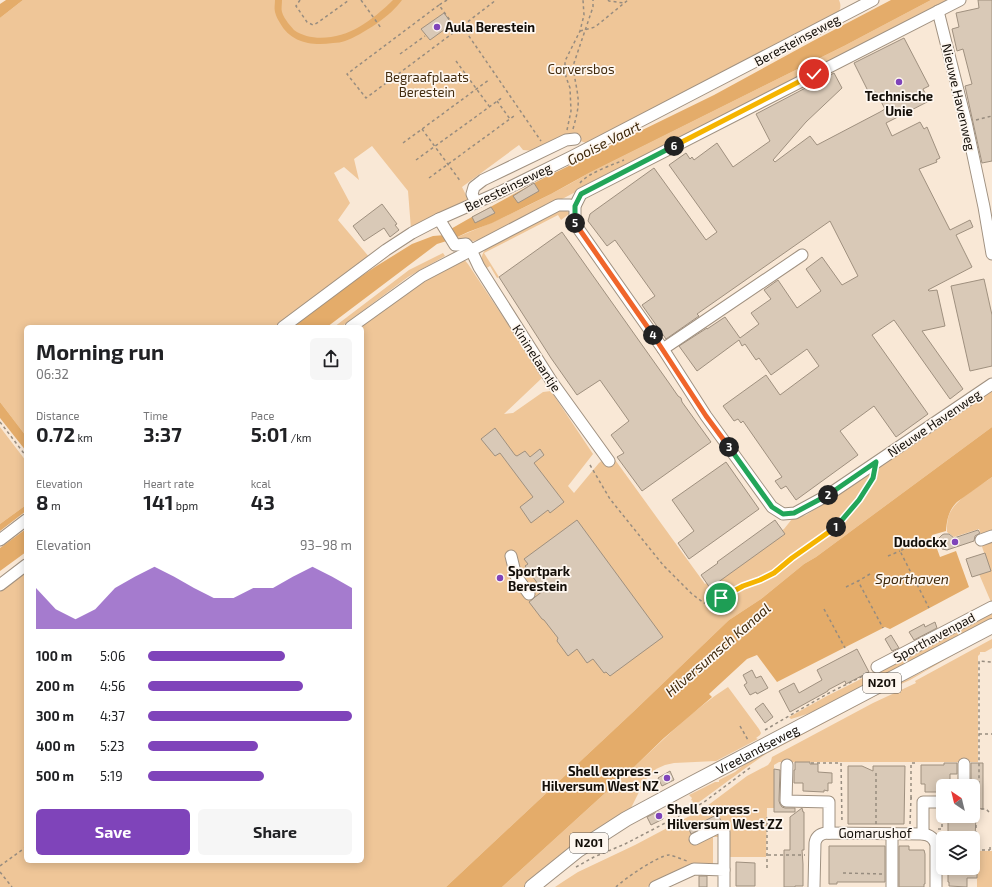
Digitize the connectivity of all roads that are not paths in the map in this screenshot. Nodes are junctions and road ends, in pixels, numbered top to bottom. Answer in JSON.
{"nodes":[{"id":1,"x":873,"y":0,"type":"edge"},
{"id":2,"x":960,"y":0,"type":"edge"},
{"id":3,"x":938,"y":11,"type":"junction"},
{"id":4,"x":573,"y":156,"type":"junction"},
{"id":5,"x":476,"y":203,"type":"junction"},
{"id":6,"x":575,"y":206,"type":"junction"},
{"id":7,"x":989,"y":218,"type":"edge"},
{"id":8,"x":439,"y":219,"type":"junction"},
{"id":9,"x":462,"y":246,"type":"junction"},
{"id":10,"x":992,"y":254,"type":"edge"},
{"id":11,"x":802,"y":255,"type":"dead end"},
{"id":12,"x":286,"y":325,"type":"edge"},
{"id":13,"x":354,"y":325,"type":"edge"},
{"id":14,"x":663,"y":349,"type":"junction"},
{"id":15,"x":992,"y":384,"type":"edge"},
{"id":16,"x":609,"y":461,"type":"dead end"},
{"id":17,"x":24,"y":522,"type":"edge"},
{"id":18,"x":992,"y":536,"type":"edge"},
{"id":19,"x":0,"y":540,"type":"edge"},
{"id":20,"x":981,"y":540,"type":"dead end"},
{"id":21,"x":511,"y":556,"type":"dead end"},
{"id":22,"x":24,"y":567,"type":"edge"},
{"id":23,"x":0,"y":585,"type":"edge"},
{"id":24,"x":529,"y":594,"type":"dead end"},
{"id":25,"x":992,"y":607,"type":"edge"},
{"id":26,"x":992,"y":626,"type":"edge"},
{"id":27,"x":877,"y":667,"type":"road end"},
{"id":28,"x":964,"y":764,"type":"dead end"},
{"id":29,"x":787,"y":765,"type":"dead end"},
{"id":30,"x":964,"y":779,"type":"edge"},
{"id":31,"x":936,"y":802,"type":"edge"},
{"id":32,"x":829,"y":833,"type":"junction"},
{"id":33,"x":892,"y":834,"type":"junction"},
{"id":34,"x":923,"y":834,"type":"junction"},
{"id":35,"x":695,"y":839,"type":"dead end"},
{"id":36,"x":724,"y":870,"type":"junction"},
{"id":37,"x":532,"y":887,"type":"edge"},
{"id":38,"x":655,"y":887,"type":"edge"},
{"id":39,"x":724,"y":887,"type":"edge"},
{"id":40,"x":814,"y":887,"type":"edge"},
{"id":41,"x":892,"y":887,"type":"edge"},
{"id":42,"x":936,"y":887,"type":"edge"}],
"edges":[{"from":1,"to":4,"type":"street","name":"Beresteinseweg"},
{"from":2,"to":3,"type":"street"},
{"from":3,"to":6,"type":"street"},
{"from":3,"to":7,"type":"street","name":"Nieuwe Havenweg"},
{"from":4,"to":5,"type":"street","name":"Beresteinseweg"},
{"from":4,"to":5,"type":"street"},
{"from":5,"to":8,"type":"street","name":"Beresteinseweg"},
{"from":6,"to":9,"type":"street"},
{"from":6,"to":14,"type":"street","name":"Nieuwe Havenweg"},
{"from":7,"to":10,"type":"street","name":"Nieuwe Havenweg"},
{"from":8,"to":9,"type":"street","name":"Kininelaantje"},
{"from":8,"to":12,"type":"street","name":"Beresteinseweg"},
{"from":9,"to":13,"type":"street"},
{"from":9,"to":16,"type":"street","name":"Kininelaantje"},
{"from":11,"to":14,"type":"street"},
{"from":14,"to":15,"type":"street","name":"Nieuwe Havenweg"},
{"from":17,"to":19,"type":"street"},
{"from":18,"to":20,"type":"street"},
{"from":21,"to":24,"type":"street"},
{"from":22,"to":23,"type":"street"},
{"from":25,"to":27,"type":"street","name":"Sporthavenpad"},
{"from":26,"to":37,"type":"main road","name":"Vreelandseweg","number":"N201"},
{"from":28,"to":30,"type":"street"},
{"from":29,"to":32,"type":"street"},
{"from":31,"to":34,"type":"street"},
{"from":32,"to":33,"type":"street","name":"Gomarushof"},
{"from":32,"to":40,"type":"street","name":"Gomarushof"},
{"from":33,"to":34,"type":"street","name":"Gomarushof"},
{"from":33,"to":41,"type":"street"},
{"from":34,"to":42,"type":"street","name":"Gomarushof"},
{"from":35,"to":36,"type":"street"},
{"from":36,"to":38,"type":"street"},
{"from":36,"to":39,"type":"street"}]}
